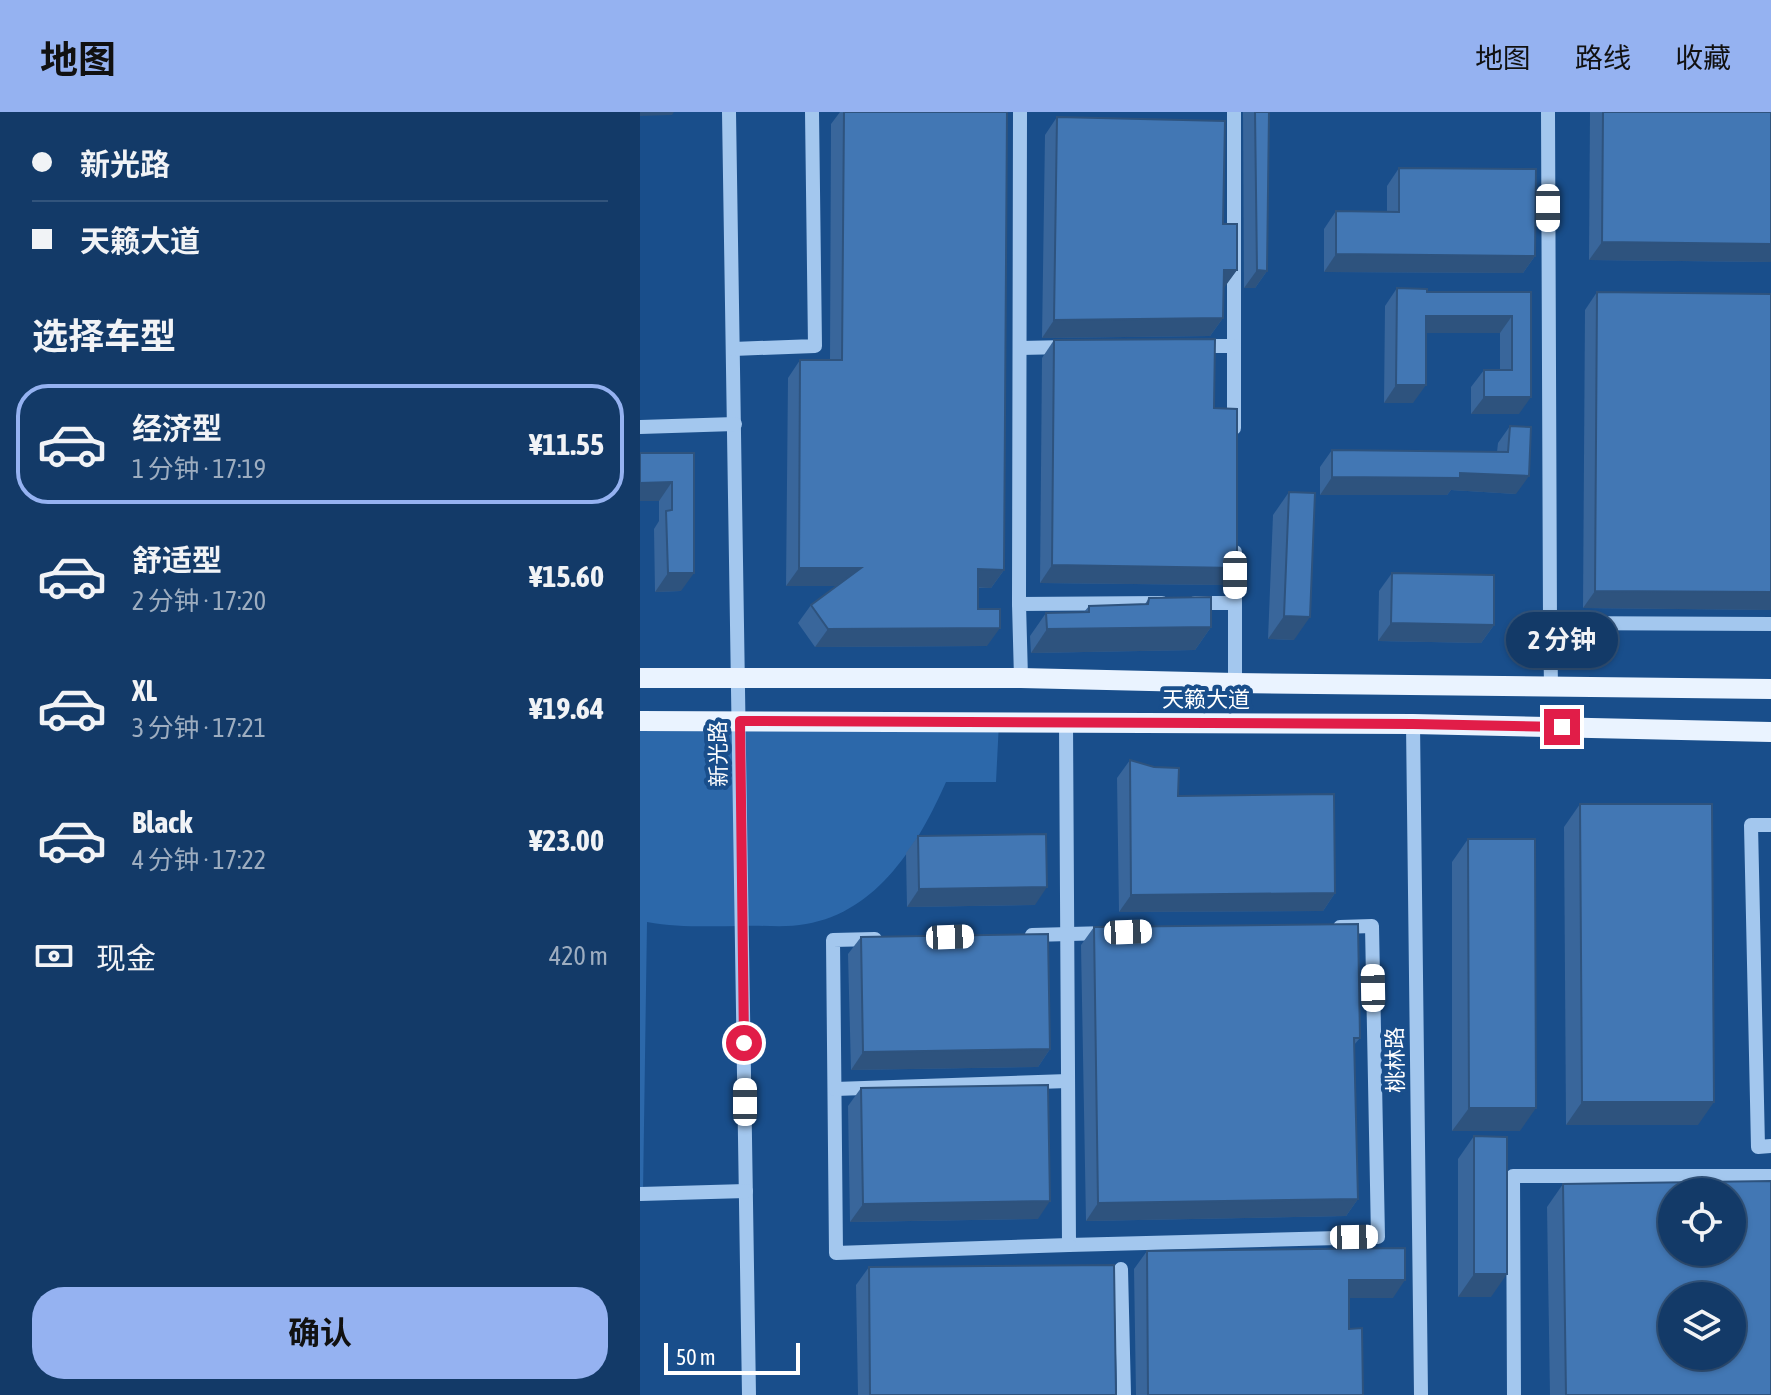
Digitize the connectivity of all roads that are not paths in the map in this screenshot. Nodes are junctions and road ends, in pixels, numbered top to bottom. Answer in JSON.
{"nodes":[{"id":1,"x":729,"y":112,"type":"edge"},
{"id":2,"x":812,"y":112,"type":"edge"},
{"id":3,"x":1020,"y":112,"type":"edge"},
{"id":4,"x":1234,"y":112,"type":"edge"},
{"id":5,"x":1548,"y":112,"type":"edge"},
{"id":6,"x":1188,"y":346,"type":"edge"},
{"id":7,"x":1234,"y":346,"type":"junction"},
{"id":8,"x":1081,"y":347,"type":"edge"},
{"id":9,"x":1020,"y":348,"type":"junction"},
{"id":10,"x":733,"y":349,"type":"junction"},
{"id":11,"x":735,"y":424,"type":"junction"},
{"id":12,"x":640,"y":427,"type":"edge"},
{"id":13,"x":1235,"y":437,"type":"edge"},
{"id":14,"x":1235,"y":543,"type":"edge"},
{"id":15,"x":1235,"y":603,"type":"junction"},
{"id":16,"x":1019,"y":604,"type":"junction"},
{"id":17,"x":1550,"y":623,"type":"junction"},
{"id":18,"x":1771,"y":624,"type":"edge"},
{"id":19,"x":640,"y":678,"type":"edge"},
{"id":20,"x":738,"y":678,"type":"junction"},
{"id":21,"x":1021,"y":678,"type":"junction"},
{"id":22,"x":1235,"y":683,"type":"junction"},
{"id":23,"x":1551,"y":686,"type":"junction"},
{"id":24,"x":1771,"y":689,"type":"edge"},
{"id":25,"x":640,"y":721,"type":"edge"},
{"id":26,"x":740,"y":721,"type":"junction"},
{"id":27,"x":1066,"y":722,"type":"junction"},
{"id":28,"x":1413,"y":724,"type":"junction"},
{"id":29,"x":1771,"y":732,"type":"edge"},
{"id":30,"x":1771,"y":825,"type":"edge"},
{"id":31,"x":1326,"y":927,"type":"edge"},
{"id":32,"x":1128,"y":932,"type":"edge"},
{"id":33,"x":1067,"y":934,"type":"junction"},
{"id":34,"x":1021,"y":935,"type":"edge"},
{"id":35,"x":895,"y":938,"type":"edge"},
{"id":36,"x":1068,"y":1081,"type":"junction"},
{"id":37,"x":835,"y":1089,"type":"junction"},
{"id":38,"x":1771,"y":1146,"type":"edge"},
{"id":39,"x":1771,"y":1176,"type":"edge"},
{"id":40,"x":746,"y":1191,"type":"junction"},
{"id":41,"x":640,"y":1194,"type":"edge"},
{"id":42,"x":1069,"y":1245,"type":"junction"},
{"id":43,"x":1121,"y":1269,"type":"dead end"},
{"id":44,"x":749,"y":1395,"type":"edge"},
{"id":45,"x":1124,"y":1395,"type":"edge"},
{"id":46,"x":1421,"y":1395,"type":"edge"},
{"id":47,"x":1514,"y":1395,"type":"edge"}],
"edges":[{"from":1,"to":10,"type":"street","name":"新光路"},
{"from":2,"to":10,"type":"street"},
{"from":3,"to":9,"type":"street"},
{"from":4,"to":7,"type":"street"},
{"from":5,"to":17,"type":"street"},
{"from":6,"to":7,"type":"street"},
{"from":7,"to":13,"type":"street"},
{"from":8,"to":9,"type":"street"},
{"from":9,"to":16,"type":"street"},
{"from":10,"to":11,"type":"street","name":"新光路"},
{"from":11,"to":12,"type":"street"},
{"from":11,"to":20,"type":"street","name":"新光路"},
{"from":14,"to":15,"type":"street"},
{"from":15,"to":16,"type":"street"},
{"from":15,"to":22,"type":"street"},
{"from":16,"to":21,"type":"street"},
{"from":17,"to":18,"type":"street"},
{"from":17,"to":23,"type":"street"},
{"from":19,"to":20,"type":"main road","name":"天籁大道"},
{"from":20,"to":21,"type":"main road","name":"天籁大道"},
{"from":20,"to":26,"type":"street","name":"新光路"},
{"from":21,"to":22,"type":"main road","name":"天籁大道"},
{"from":22,"to":23,"type":"main road","name":"天籁大道"},
{"from":23,"to":24,"type":"main road","name":"天籁大道"},
{"from":25,"to":26,"type":"main road","name":"天籁大道"},
{"from":26,"to":27,"type":"main road","name":"天籁大道"},
{"from":26,"to":40,"type":"street","name":"新光路"},
{"from":27,"to":28,"type":"main road","name":"天籁大道"},
{"from":27,"to":33,"type":"street"},
{"from":28,"to":29,"type":"main road","name":"天籁大道"},
{"from":28,"to":46,"type":"street","name":"桃林路"},
{"from":30,"to":38,"type":"street"},
{"from":31,"to":42,"type":"street"},
{"from":32,"to":33,"type":"street"},
{"from":33,"to":34,"type":"street"},
{"from":33,"to":36,"type":"street"},
{"from":35,"to":37,"type":"street"},
{"from":36,"to":37,"type":"street"},
{"from":36,"to":42,"type":"street"},
{"from":37,"to":42,"type":"street"},
{"from":39,"to":47,"type":"street"},
{"from":40,"to":41,"type":"street"},
{"from":40,"to":44,"type":"street","name":"新光路"},
{"from":43,"to":45,"type":"street"}]}
